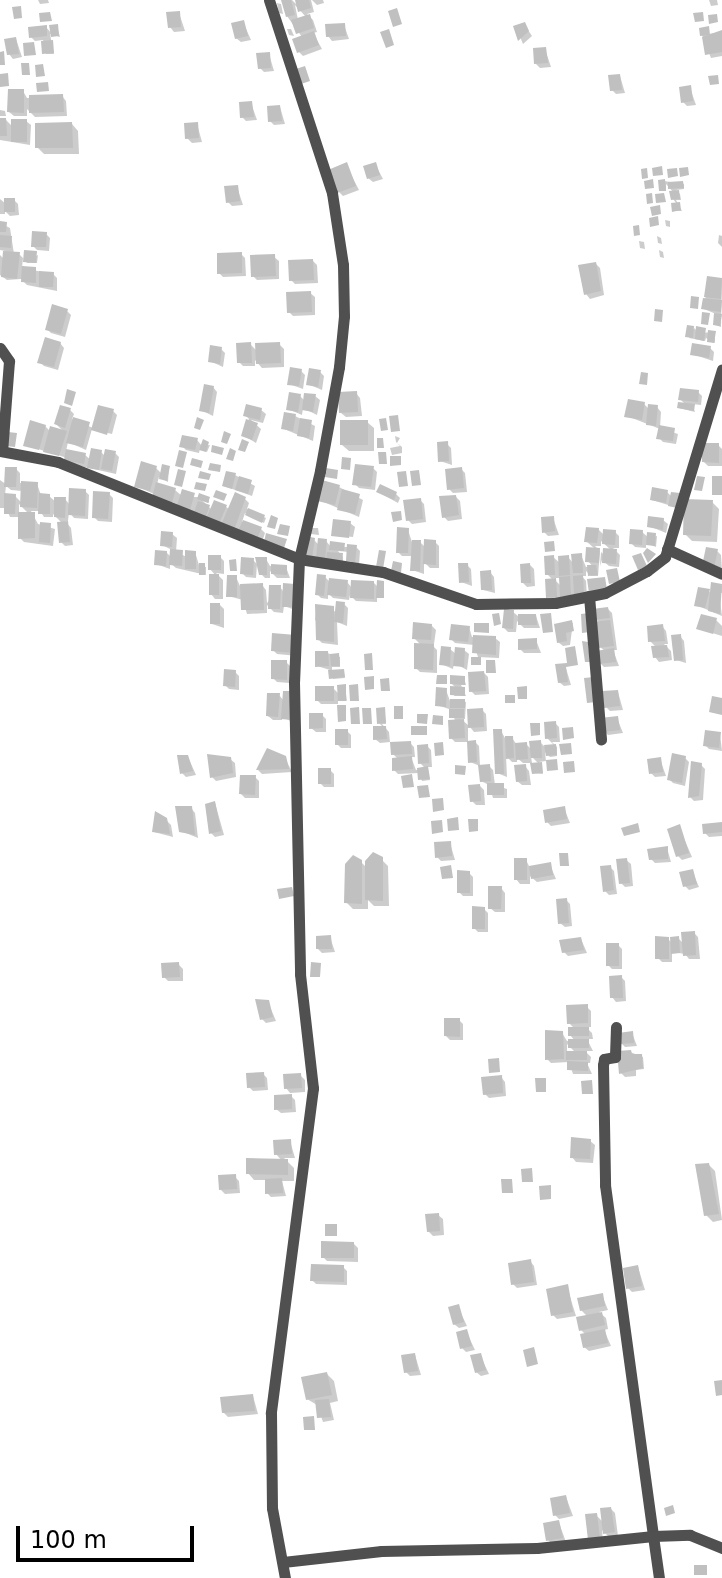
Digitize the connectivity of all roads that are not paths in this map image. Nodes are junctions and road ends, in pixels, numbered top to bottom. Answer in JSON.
{"nodes":[{"id":1,"x":269,"y":0,"type":"edge"},
{"id":2,"x":0,"y":348,"type":"edge"},
{"id":3,"x":722,"y":369,"type":"edge"},
{"id":4,"x":1,"y":451,"type":"edge"},
{"id":5,"x":667,"y":549,"type":"junction"},
{"id":6,"x":299,"y":559,"type":"junction"},
{"id":7,"x":722,"y":574,"type":"edge"},
{"id":8,"x":589,"y":596,"type":"junction"},
{"id":9,"x":601,"y":739,"type":"dead end"},
{"id":10,"x":616,"y":1027,"type":"dead end"},
{"id":11,"x":653,"y":1536,"type":"junction"},
{"id":12,"x":722,"y":1548,"type":"edge"},
{"id":13,"x":283,"y":1562,"type":"junction"},
{"id":14,"x":285,"y":1578,"type":"edge"},
{"id":15,"x":659,"y":1578,"type":"edge"}],
"edges":[{"from":1,"to":6,"type":"street"},
{"from":2,"to":4,"type":"street"},
{"from":3,"to":5,"type":"street"},
{"from":4,"to":6,"type":"street"},
{"from":5,"to":7,"type":"street"},
{"from":5,"to":8,"type":"street"},
{"from":6,"to":8,"type":"street"},
{"from":6,"to":13,"type":"street"},
{"from":8,"to":9,"type":"street"},
{"from":10,"to":11,"type":"street"},
{"from":11,"to":12,"type":"street"},
{"from":11,"to":13,"type":"street"},
{"from":11,"to":15,"type":"street"},
{"from":13,"to":14,"type":"street"}]}
